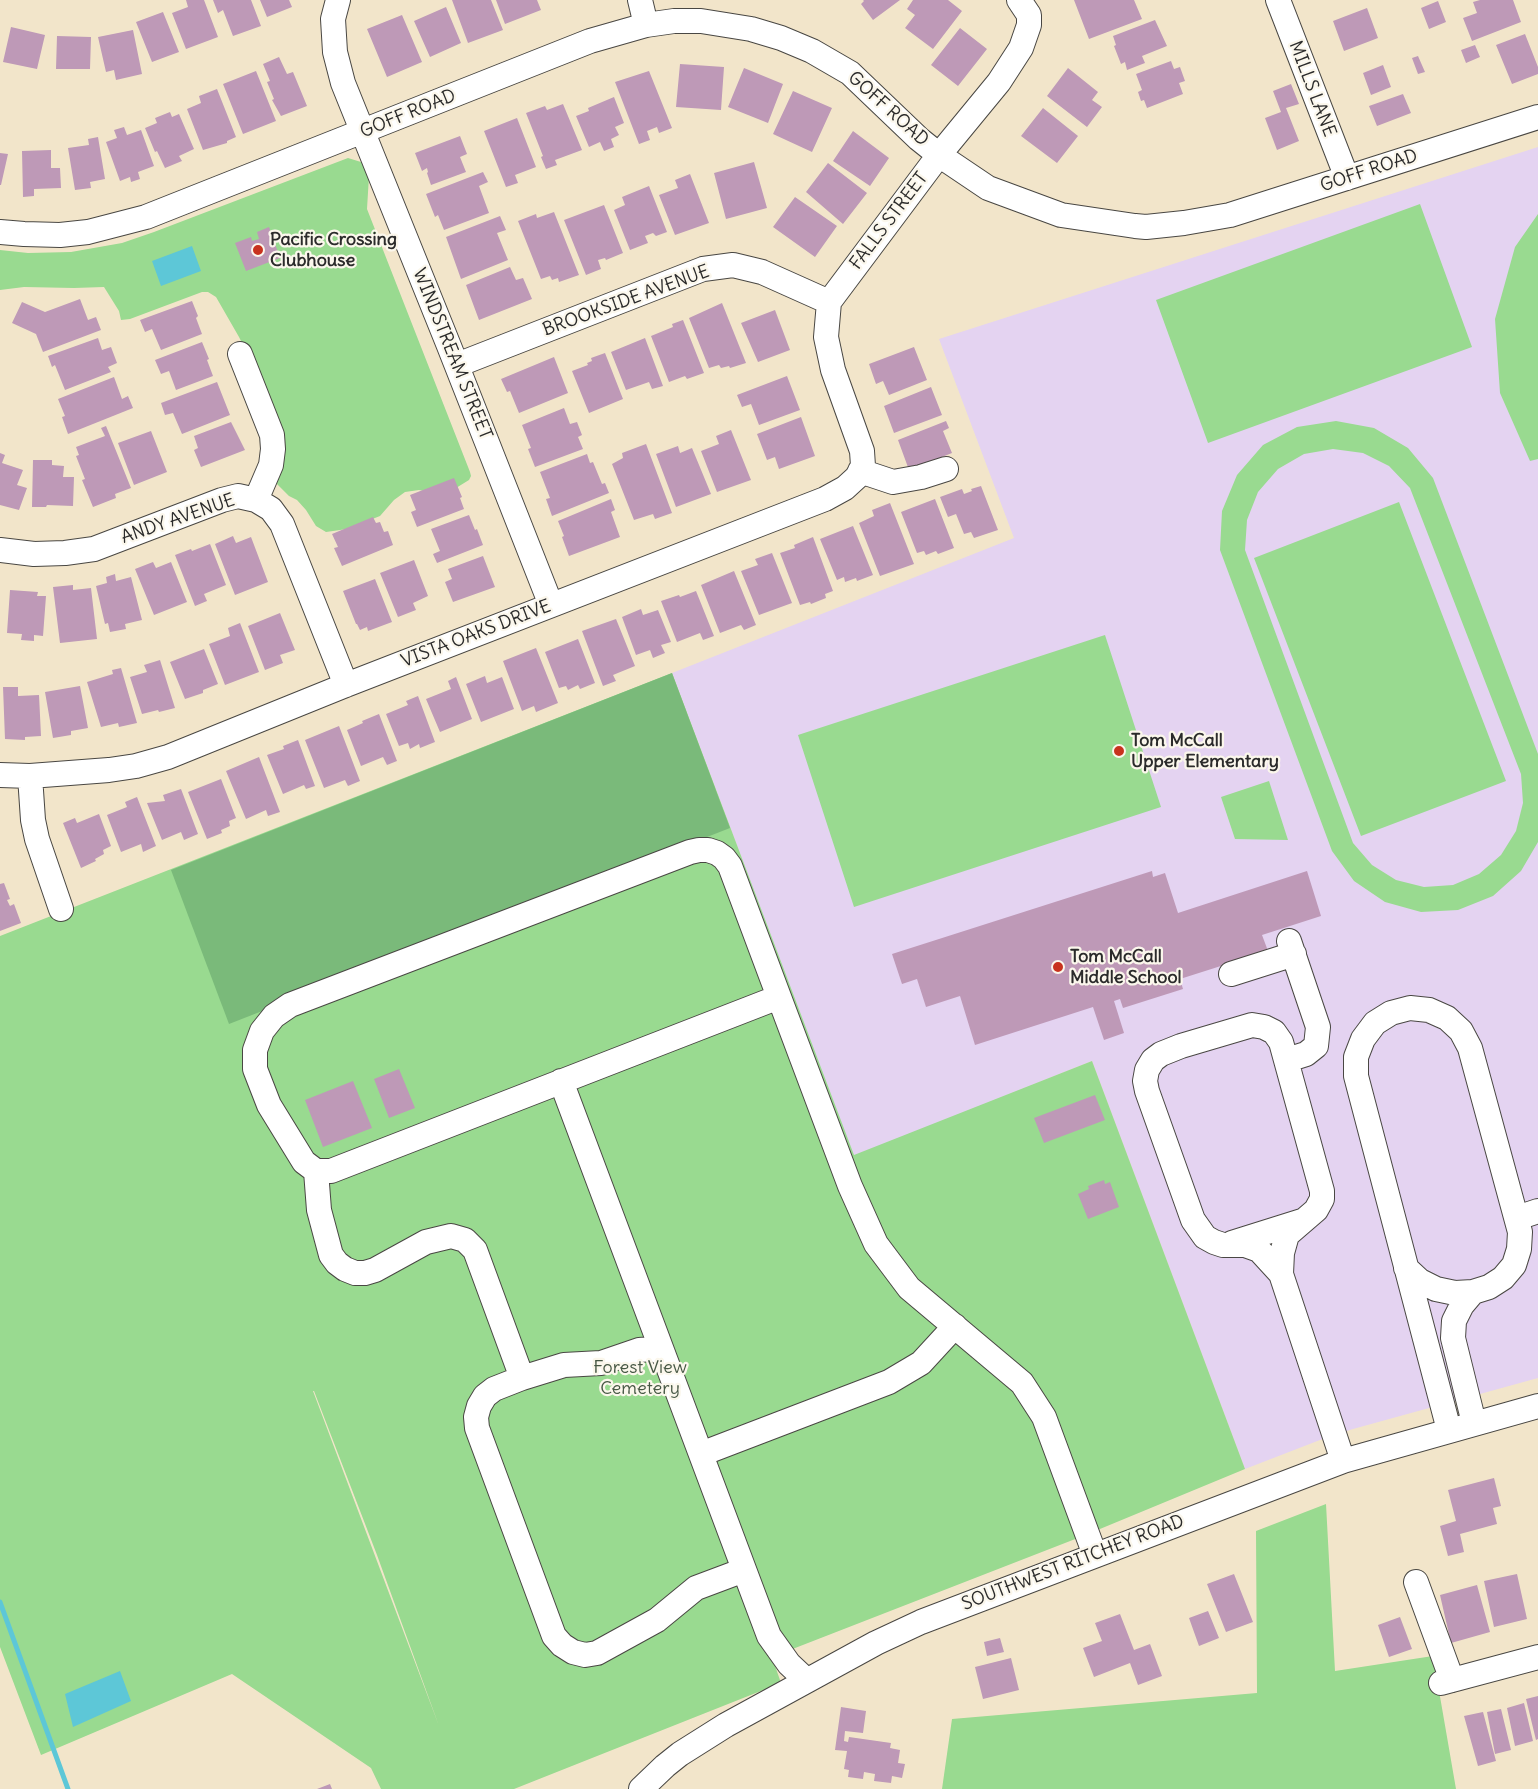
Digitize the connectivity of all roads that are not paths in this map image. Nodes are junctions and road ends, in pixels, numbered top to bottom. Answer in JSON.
{"nodes":[{"id":1,"x":338,"y":0,"type":"edge"},
{"id":2,"x":640,"y":0,"type":"edge"},
{"id":3,"x":1019,"y":0,"type":"edge"},
{"id":4,"x":1278,"y":0,"type":"edge"},
{"id":5,"x":646,"y":25,"type":"junction"},
{"id":6,"x":1538,"y":117,"type":"edge"},
{"id":7,"x":363,"y":132,"type":"junction"},
{"id":8,"x":939,"y":155,"type":"junction"},
{"id":9,"x":1347,"y":178,"type":"junction"},
{"id":10,"x":0,"y":232,"type":"edge"},
{"id":11,"x":829,"y":302,"type":"junction"},
{"id":12,"x":240,"y":354,"type":"dead end"},
{"id":13,"x":457,"y":365,"type":"junction"},
{"id":14,"x":862,"y":469,"type":"junction"},
{"id":15,"x":946,"y":469,"type":"dead end"},
{"id":16,"x":256,"y":500,"type":"junction"},
{"id":17,"x":0,"y":550,"type":"edge"},
{"id":18,"x":551,"y":605,"type":"junction"},
{"id":19,"x":346,"y":685,"type":"junction"},
{"id":20,"x":0,"y":775,"type":"edge"},
{"id":21,"x":30,"y":776,"type":"junction"},
{"id":22,"x":61,"y":909,"type":"dead end"},
{"id":23,"x":1231,"y":974,"type":"dead end"},
{"id":24,"x":779,"y":997,"type":"junction"},
{"id":25,"x":1287,"y":1060,"type":"junction"},
{"id":26,"x":561,"y":1081,"type":"junction"},
{"id":27,"x":316,"y":1171,"type":"junction"},
{"id":28,"x":1527,"y":1214,"type":"edge"},
{"id":29,"x":1302,"y":1221,"type":"junction"},
{"id":30,"x":1230,"y":1244,"type":"junction"},
{"id":31,"x":1406,"y":1268,"type":"junction"},
{"id":32,"x":1281,"y":1274,"type":"junction"},
{"id":33,"x":1473,"y":1292,"type":"junction"},
{"id":34,"x":955,"y":1326,"type":"junction"},
{"id":35,"x":663,"y":1353,"type":"junction"},
{"id":36,"x":522,"y":1378,"type":"junction"},
{"id":37,"x":1538,"y":1406,"type":"edge"},
{"id":38,"x":1474,"y":1423,"type":"junction"},
{"id":39,"x":1449,"y":1430,"type":"junction"},
{"id":40,"x":701,"y":1454,"type":"junction"},
{"id":41,"x":1343,"y":1461,"type":"junction"},
{"id":42,"x":1095,"y":1555,"type":"junction"},
{"id":43,"x":744,"y":1570,"type":"junction"},
{"id":44,"x":1416,"y":1582,"type":"dead end"},
{"id":45,"x":1538,"y":1657,"type":"edge"},
{"id":46,"x":806,"y":1680,"type":"junction"},
{"id":47,"x":641,"y":1789,"type":"edge"}],
"edges":[{"from":1,"to":7,"type":"street","name":"WINDSTREAM STREET"},
{"from":2,"to":5,"type":"street"},
{"from":3,"to":8,"type":"street","name":"FALLS STREET"},
{"from":4,"to":9,"type":"street","name":"MILLS LANE"},
{"from":5,"to":7,"type":"street","name":"GOFF ROAD"},
{"from":5,"to":8,"type":"street","name":"GOFF ROAD"},
{"from":6,"to":9,"type":"street","name":"GOFF ROAD"},
{"from":7,"to":10,"type":"street","name":"GOFF ROAD"},
{"from":7,"to":13,"type":"street","name":"WINDSTREAM STREET"},
{"from":8,"to":9,"type":"street","name":"GOFF ROAD"},
{"from":8,"to":11,"type":"street","name":"FALLS STREET"},
{"from":11,"to":13,"type":"street","name":"BROOKSIDE AVENUE"},
{"from":11,"to":14,"type":"street"},
{"from":12,"to":16,"type":"street"},
{"from":13,"to":18,"type":"street","name":"WINDSTREAM STREET"},
{"from":14,"to":15,"type":"street"},
{"from":14,"to":18,"type":"street","name":"VISTA OAKS DRIVE"},
{"from":16,"to":17,"type":"street","name":"ANDY AVENUE"},
{"from":16,"to":19,"type":"street","name":"ANDY AVENUE"},
{"from":18,"to":19,"type":"street","name":"VISTA OAKS DRIVE"},
{"from":19,"to":21,"type":"street","name":"VISTA OAKS DRIVE"},
{"from":20,"to":21,"type":"street","name":"VISTA OAKS DRIVE"},
{"from":21,"to":22,"type":"street"},
{"from":23,"to":25,"type":"street"},
{"from":24,"to":26,"type":"street"},
{"from":24,"to":27,"type":"street"},
{"from":24,"to":34,"type":"street"},
{"from":25,"to":29,"type":"street"},
{"from":25,"to":30,"type":"street"},
{"from":26,"to":27,"type":"street"},
{"from":26,"to":35,"type":"street"},
{"from":27,"to":36,"type":"street"},
{"from":28,"to":31,"type":"street"},
{"from":28,"to":33,"type":"street"},
{"from":29,"to":30,"type":"street"},
{"from":29,"to":32,"type":"street"},
{"from":30,"to":32,"type":"street"},
{"from":31,"to":33,"type":"street"},
{"from":31,"to":39,"type":"street"},
{"from":32,"to":41,"type":"street"},
{"from":33,"to":38,"type":"street"},
{"from":34,"to":40,"type":"street"},
{"from":34,"to":42,"type":"street"},
{"from":35,"to":36,"type":"street"},
{"from":35,"to":40,"type":"street"},
{"from":36,"to":43,"type":"street"},
{"from":37,"to":38,"type":"street","name":"SOUTHWEST RITCHEY ROAD"},
{"from":38,"to":39,"type":"street","name":"SOUTHWEST RITCHEY ROAD"},
{"from":39,"to":41,"type":"street","name":"SOUTHWEST RITCHEY ROAD"},
{"from":40,"to":43,"type":"street"},
{"from":41,"to":42,"type":"street","name":"SOUTHWEST RITCHEY ROAD"},
{"from":42,"to":46,"type":"street","name":"SOUTHWEST RITCHEY ROAD"},
{"from":43,"to":46,"type":"street"},
{"from":44,"to":45,"type":"street"},
{"from":46,"to":47,"type":"street","name":"SOUTHWEST RITCHEY ROAD"}]}
